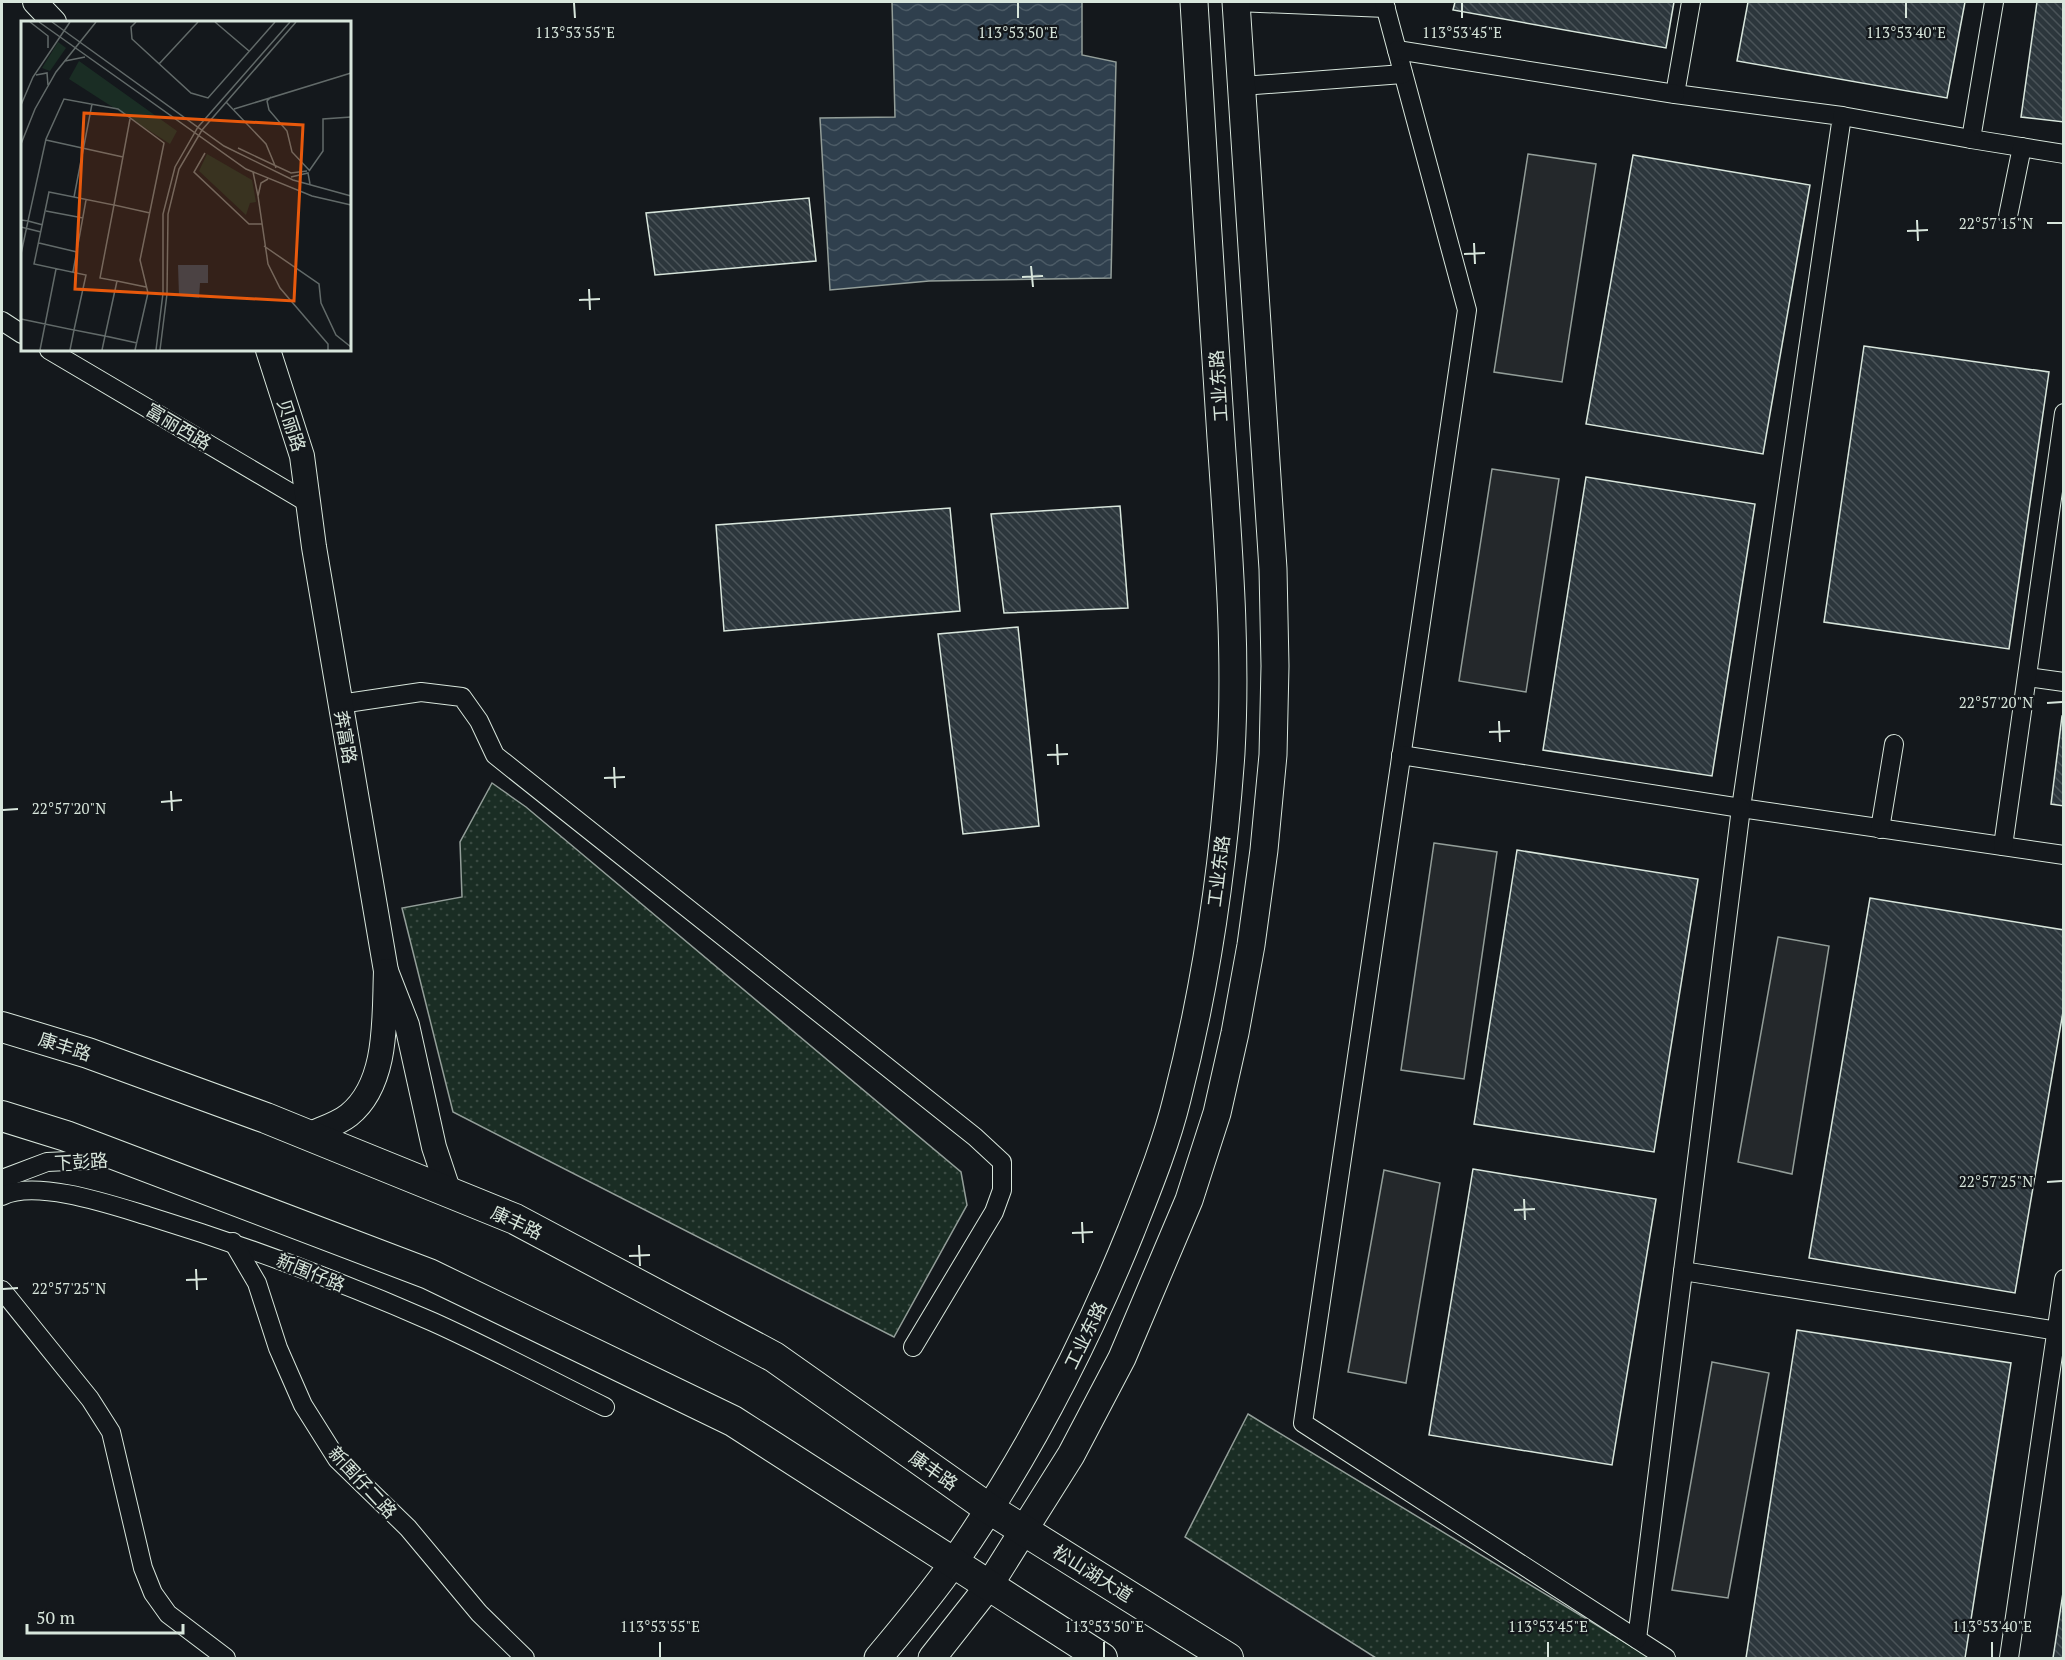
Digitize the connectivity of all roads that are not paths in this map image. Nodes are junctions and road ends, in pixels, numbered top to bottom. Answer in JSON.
{"nodes":[{"id":1,"x":35,"y":2,"type":"edge"},
{"id":2,"x":1194,"y":2,"type":"edge"},
{"id":3,"x":1236,"y":2,"type":"edge"},
{"id":4,"x":1691,"y":2,"type":"edge"},
{"id":5,"x":1994,"y":2,"type":"edge"},
{"id":6,"x":1385,"y":5,"type":"edge"},
{"id":7,"x":53,"y":21,"type":"edge"},
{"id":8,"x":1397,"y":50,"type":"junction"},
{"id":9,"x":1403,"y":74,"type":"junction"},
{"id":10,"x":1242,"y":87,"type":"junction"},
{"id":11,"x":1675,"y":94,"type":"junction"},
{"id":12,"x":1842,"y":116,"type":"junction"},
{"id":13,"x":1971,"y":139,"type":"junction"},
{"id":14,"x":2022,"y":147,"type":"junction"},
{"id":15,"x":2064,"y":154,"type":"edge"},
{"id":16,"x":2008,"y":216,"type":"dead end"},
{"id":17,"x":2,"y":321,"type":"edge"},
{"id":18,"x":21,"y":333,"type":"edge"},
{"id":19,"x":51,"y":351,"type":"edge"},
{"id":20,"x":268,"y":351,"type":"edge"},
{"id":21,"x":2064,"y":413,"type":"edge"},
{"id":22,"x":309,"y":503,"type":"junction"},
{"id":23,"x":2027,"y":677,"type":"junction"},
{"id":24,"x":2064,"y":682,"type":"edge"},
{"id":25,"x":340,"y":704,"type":"junction"},
{"id":26,"x":1894,"y":744,"type":"dead end"},
{"id":27,"x":1401,"y":755,"type":"junction"},
{"id":28,"x":1741,"y":808,"type":"junction"},
{"id":29,"x":1880,"y":829,"type":"junction"},
{"id":30,"x":2003,"y":846,"type":"junction"},
{"id":31,"x":2064,"y":855,"type":"edge"},
{"id":32,"x":386,"y":971,"type":"junction"},
{"id":33,"x":2,"y":1027,"type":"edge"},
{"id":34,"x":2,"y":1116,"type":"edge"},
{"id":35,"x":308,"y":1135,"type":"junction"},
{"id":36,"x":127,"y":1159,"type":"junction"},
{"id":37,"x":2,"y":1179,"type":"edge"},
{"id":38,"x":449,"y":1192,"type":"junction"},
{"id":39,"x":2,"y":1197,"type":"edge"},
{"id":40,"x":233,"y":1242,"type":"junction"},
{"id":41,"x":1683,"y":1271,"type":"junction"},
{"id":42,"x":2064,"y":1279,"type":"edge"},
{"id":43,"x":2,"y":1290,"type":"edge"},
{"id":44,"x":2060,"y":1332,"type":"edge"},
{"id":45,"x":913,"y":1347,"type":"dead end"},
{"id":46,"x":604,"y":1407,"type":"dead end"},
{"id":47,"x":988,"y":1508,"type":"junction"},
{"id":48,"x":1024,"y":1530,"type":"junction"},
{"id":49,"x":954,"y":1563,"type":"junction"},
{"id":50,"x":988,"y":1587,"type":"junction"},
{"id":51,"x":1637,"y":1639,"type":"junction"},
{"id":52,"x":226,"y":1659,"type":"edge"},
{"id":53,"x":525,"y":1659,"type":"edge"},
{"id":54,"x":878,"y":1659,"type":"edge"},
{"id":55,"x":932,"y":1659,"type":"edge"},
{"id":56,"x":1102,"y":1659,"type":"edge"},
{"id":57,"x":1228,"y":1659,"type":"edge"},
{"id":58,"x":1666,"y":1659,"type":"edge"},
{"id":59,"x":2009,"y":1659,"type":"edge"}],
"edges":[{"from":1,"to":7,"type":"street"},
{"from":2,"to":47,"type":"main road","name":"工业东路"},
{"from":3,"to":6,"type":"street"},
{"from":3,"to":10,"type":"main road"},
{"from":4,"to":11,"type":"street"},
{"from":5,"to":13,"type":"street"},
{"from":6,"to":8,"type":"street"},
{"from":8,"to":9,"type":"street"},
{"from":8,"to":11,"type":"street"},
{"from":9,"to":10,"type":"street"},
{"from":9,"to":27,"type":"street"},
{"from":10,"to":48,"type":"main road"},
{"from":11,"to":12,"type":"street"},
{"from":12,"to":13,"type":"street"},
{"from":12,"to":28,"type":"street"},
{"from":13,"to":14,"type":"street"},
{"from":14,"to":15,"type":"street"},
{"from":14,"to":16,"type":"street"},
{"from":17,"to":18,"type":"street"},
{"from":19,"to":22,"type":"street","name":"富丽西路"},
{"from":20,"to":22,"type":"street","name":"贝丽路"},
{"from":21,"to":23,"type":"street"},
{"from":22,"to":25,"type":"street","name":"奔富路"},
{"from":23,"to":24,"type":"street"},
{"from":23,"to":30,"type":"street"},
{"from":25,"to":32,"type":"street","name":"奔富路"},
{"from":25,"to":45,"type":"street"},
{"from":26,"to":29,"type":"street"},
{"from":27,"to":28,"type":"street"},
{"from":27,"to":51,"type":"street"},
{"from":28,"to":29,"type":"street"},
{"from":28,"to":41,"type":"street"},
{"from":29,"to":30,"type":"street"},
{"from":30,"to":31,"type":"street"},
{"from":32,"to":35,"type":"street"},
{"from":32,"to":38,"type":"street"},
{"from":33,"to":35,"type":"main road","name":"康丰路"},
{"from":34,"to":36,"type":"main road"},
{"from":35,"to":38,"type":"main road","name":"康丰路"},
{"from":36,"to":37,"type":"street","name":"下彭路"},
{"from":36,"to":49,"type":"main road"},
{"from":38,"to":47,"type":"main road","name":"康丰路"},
{"from":39,"to":40,"type":"street","name":"新围仔路"},
{"from":40,"to":46,"type":"street","name":"新围仔路"},
{"from":40,"to":53,"type":"street","name":"新围仔二路"},
{"from":41,"to":44,"type":"street"},
{"from":41,"to":51,"type":"street"},
{"from":42,"to":44,"type":"street"},
{"from":43,"to":52,"type":"street"},
{"from":44,"to":59,"type":"street"},
{"from":47,"to":48,"type":"main road","name":"松山湖大道"},
{"from":47,"to":49,"type":"main road","name":"工业东路"},
{"from":48,"to":50,"type":"main road"},
{"from":48,"to":57,"type":"main road","name":"松山湖大道"},
{"from":49,"to":50,"type":"main road"},
{"from":49,"to":54,"type":"main road","name":"工业东路"},
{"from":50,"to":55,"type":"main road"},
{"from":50,"to":56,"type":"main road"},
{"from":51,"to":58,"type":"street"}]}
